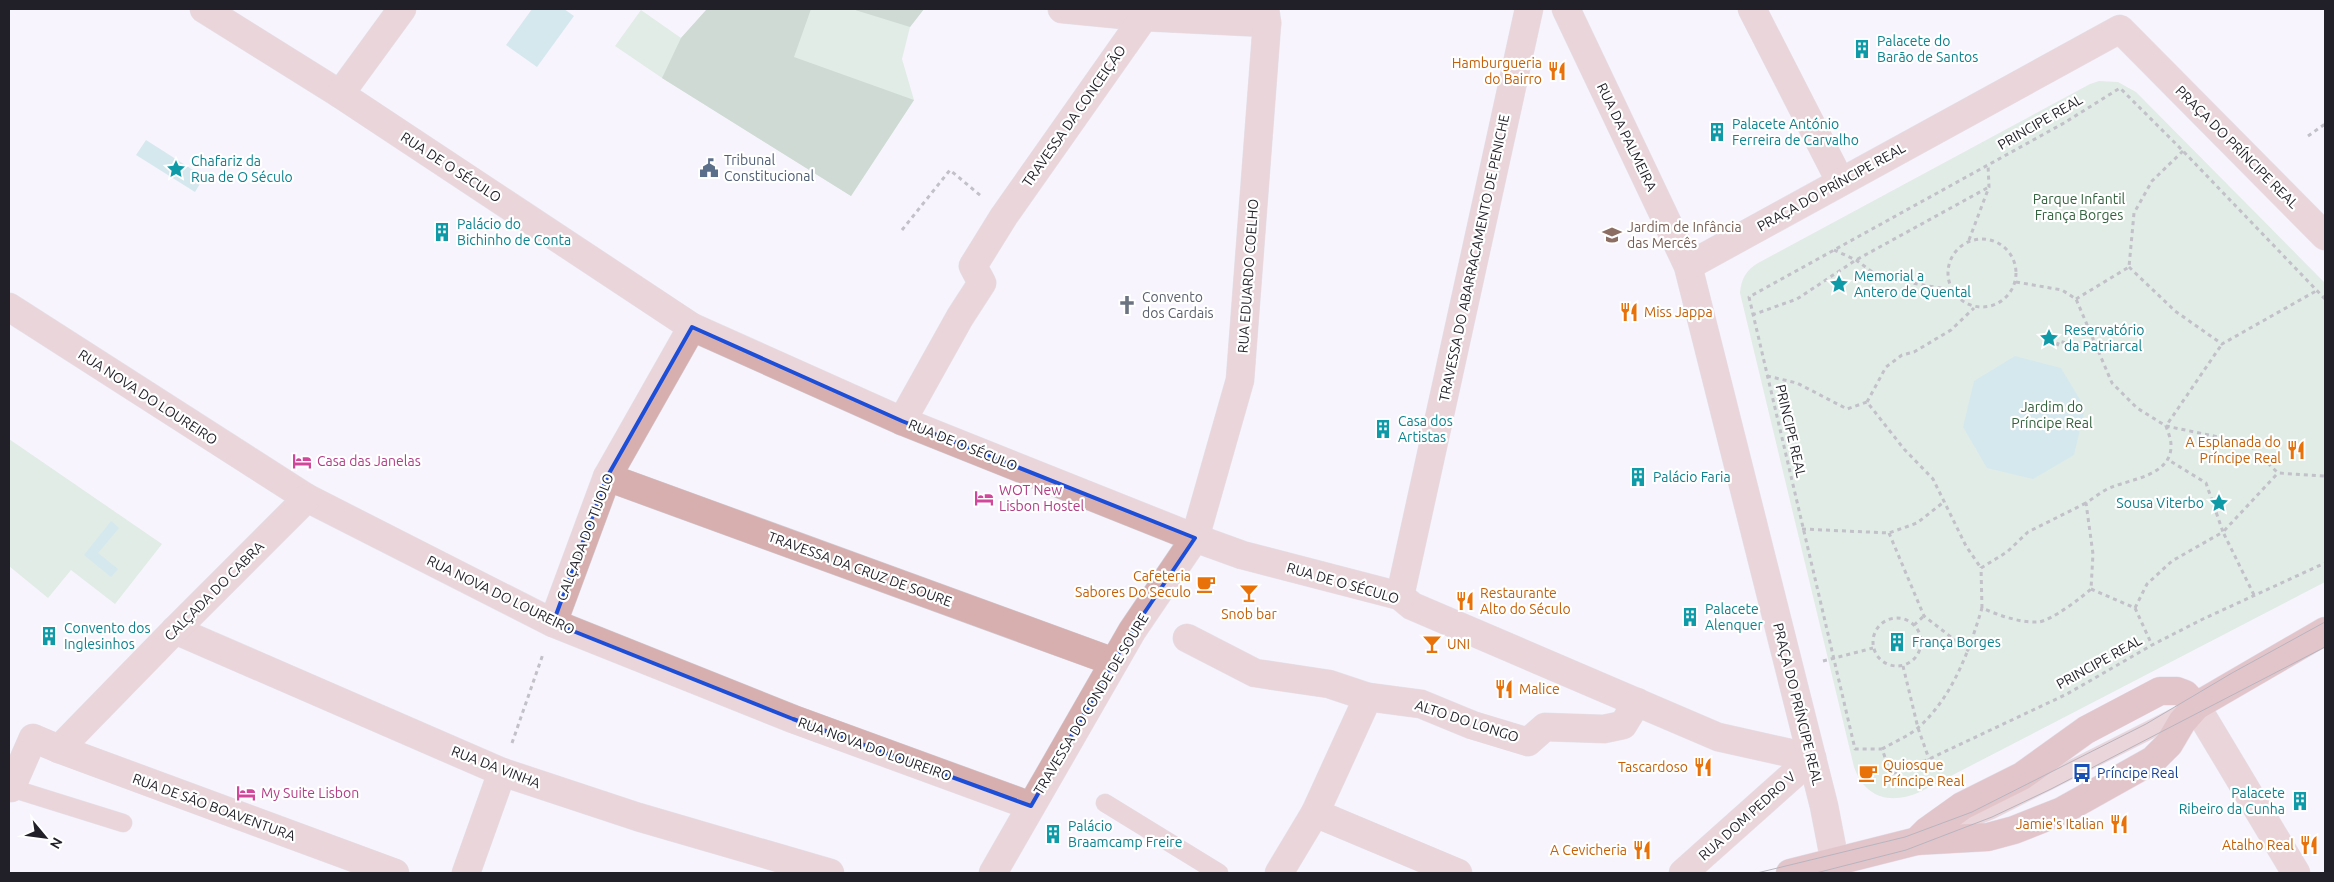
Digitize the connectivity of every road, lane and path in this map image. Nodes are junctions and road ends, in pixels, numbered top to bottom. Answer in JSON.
{"nodes":[{"id":1,"x":204,"y":9,"type":"edge"},
{"id":2,"x":402,"y":9,"type":"edge"},
{"id":3,"x":1062,"y":9,"type":"edge"},
{"id":4,"x":1529,"y":9,"type":"edge"},
{"id":5,"x":1566,"y":9,"type":"edge"},
{"id":6,"x":1752,"y":9,"type":"edge"},
{"id":7,"x":1266,"y":16,"type":"edge"},
{"id":8,"x":1144,"y":17,"type":"junction"},
{"id":9,"x":340,"y":94,"type":"junction"},
{"id":10,"x":2325,"y":124,"type":"edge"},
{"id":11,"x":2308,"y":136,"type":"dead end"},
{"id":12,"x":2183,"y":150,"type":"junction"},
{"id":13,"x":1988,"y":164,"type":"junction"},
{"id":14,"x":1840,"y":181,"type":"junction"},
{"id":15,"x":1989,"y":187,"type":"junction"},
{"id":16,"x":1004,"y":216,"type":"junction"},
{"id":17,"x":902,"y":230,"type":"dead end"},
{"id":18,"x":2325,"y":236,"type":"edge"},
{"id":19,"x":1969,"y":241,"type":"junction"},
{"id":20,"x":1834,"y":250,"type":"junction"},
{"id":21,"x":1856,"y":260,"type":"junction"},
{"id":22,"x":1688,"y":266,"type":"junction"},
{"id":23,"x":2129,"y":267,"type":"junction"},
{"id":24,"x":2016,"y":282,"type":"junction"},
{"id":25,"x":1952,"y":290,"type":"junction"},
{"id":26,"x":2316,"y":291,"type":"junction"},
{"id":27,"x":2076,"y":299,"type":"junction"},
{"id":28,"x":2325,"y":299,"type":"edge"},
{"id":29,"x":9,"y":307,"type":"edge"},
{"id":30,"x":1974,"y":308,"type":"junction"},
{"id":31,"x":1752,"y":315,"type":"junction"},
{"id":32,"x":692,"y":327,"type":"junction"},
{"id":33,"x":2222,"y":344,"type":"junction"},
{"id":34,"x":2057,"y":346,"type":"dead end"},
{"id":35,"x":2096,"y":349,"type":"junction"},
{"id":36,"x":1767,"y":376,"type":"junction"},
{"id":37,"x":1867,"y":402,"type":"junction"},
{"id":38,"x":902,"y":421,"type":"junction"},
{"id":39,"x":2166,"y":426,"type":"junction"},
{"id":40,"x":2167,"y":459,"type":"junction"},
{"id":41,"x":2278,"y":473,"type":"junction"},
{"id":42,"x":607,"y":476,"type":"junction"},
{"id":43,"x":2325,"y":476,"type":"edge"},
{"id":44,"x":307,"y":498,"type":"junction"},
{"id":45,"x":1945,"y":501,"type":"junction"},
{"id":46,"x":2086,"y":503,"type":"junction"},
{"id":47,"x":1802,"y":529,"type":"junction"},
{"id":48,"x":1889,"y":532,"type":"junction"},
{"id":49,"x":2223,"y":532,"type":"junction"},
{"id":50,"x":1195,"y":538,"type":"junction"},
{"id":51,"x":2325,"y":563,"type":"edge"},
{"id":52,"x":1981,"y":568,"type":"junction"},
{"id":53,"x":2091,"y":589,"type":"junction"},
{"id":54,"x":2254,"y":595,"type":"junction"},
{"id":55,"x":1400,"y":596,"type":"junction"},
{"id":56,"x":1982,"y":608,"type":"junction"},
{"id":57,"x":2135,"y":608,"type":"junction"},
{"id":58,"x":1924,"y":616,"type":"junction"},
{"id":59,"x":553,"y":623,"type":"junction"},
{"id":60,"x":1914,"y":625,"type":"junction"},
{"id":61,"x":175,"y":630,"type":"junction"},
{"id":62,"x":2325,"y":631,"type":"edge"},
{"id":63,"x":1187,"y":638,"type":"dead end"},
{"id":64,"x":2152,"y":645,"type":"junction"},
{"id":65,"x":1873,"y":648,"type":"junction"},
{"id":66,"x":1969,"y":651,"type":"junction"},
{"id":67,"x":1833,"y":659,"type":"junction"},
{"id":68,"x":1823,"y":661,"type":"dead end"},
{"id":69,"x":1114,"y":662,"type":"junction"},
{"id":70,"x":1903,"y":666,"type":"junction"},
{"id":71,"x":1368,"y":697,"type":"junction"},
{"id":72,"x":1637,"y":702,"type":"junction"},
{"id":73,"x":2196,"y":706,"type":"junction"},
{"id":74,"x":1918,"y":728,"type":"junction"},
{"id":75,"x":58,"y":749,"type":"junction"},
{"id":76,"x":1882,"y":749,"type":"junction"},
{"id":77,"x":1812,"y":758,"type":"junction"},
{"id":78,"x":1929,"y":759,"type":"junction"},
{"id":79,"x":502,"y":772,"type":"junction"},
{"id":80,"x":10,"y":787,"type":"edge"},
{"id":81,"x":1105,"y":803,"type":"dead end"},
{"id":82,"x":1031,"y":806,"type":"junction"},
{"id":83,"x":1315,"y":813,"type":"junction"},
{"id":84,"x":123,"y":823,"type":"dead end"},
{"id":85,"x":1917,"y":841,"type":"junction"},
{"id":86,"x":1836,"y":867,"type":"edge"},
{"id":87,"x":395,"y":873,"type":"edge"},
{"id":88,"x":466,"y":873,"type":"edge"},
{"id":89,"x":830,"y":873,"type":"edge"},
{"id":90,"x":993,"y":873,"type":"edge"},
{"id":91,"x":1220,"y":873,"type":"edge"},
{"id":92,"x":1279,"y":873,"type":"edge"},
{"id":93,"x":1458,"y":873,"type":"edge"},
{"id":94,"x":1683,"y":873,"type":"edge"},
{"id":95,"x":1790,"y":873,"type":"edge"},
{"id":96,"x":2296,"y":873,"type":"edge"}],
"edges":[{"from":1,"to":9,"type":"street","name":"RUA DE O SÉCULO"},
{"from":2,"to":9,"type":"street"},
{"from":3,"to":8,"type":"street"},
{"from":4,"to":55,"type":"street","name":"TRAVESSA DO ABARRACAMENTO DE PENICHE"},
{"from":5,"to":22,"type":"street","name":"RUA DA PALMEIRA"},
{"from":6,"to":14,"type":"street"},
{"from":7,"to":8,"type":"street"},
{"from":7,"to":50,"type":"street","name":"RUA EDUARDO COELHO"},
{"from":8,"to":16,"type":"street","name":"TRAVESSA DA CONCEIÇÃO"},
{"from":9,"to":32,"type":"street","name":"RUA DE O SÉCULO"},
{"from":10,"to":11,"type":"path"},
{"from":12,"to":13,"type":"path","name":"PRINCIPE REAL"},
{"from":12,"to":23,"type":"path"},
{"from":12,"to":26,"type":"path","name":"PRINCIPE REAL"},
{"from":13,"to":15,"type":"path"},
{"from":13,"to":20,"type":"path","name":"PRINCIPE REAL"},
{"from":14,"to":18,"type":"street","name":"PRAÇA DO PRÍNCIPE REAL"},
{"from":14,"to":22,"type":"street","name":"PRAÇA DO PRÍNCIPE REAL"},
{"from":15,"to":19,"type":"path"},
{"from":15,"to":21,"type":"path"},
{"from":16,"to":17,"type":"path"},
{"from":16,"to":38,"type":"street","name":"TRAVESSA DA CONCEIÇÃO"},
{"from":19,"to":24,"type":"path"},
{"from":19,"to":25,"type":"path"},
{"from":20,"to":21,"type":"path"},
{"from":20,"to":31,"type":"path","name":"PRINCIPE REAL"},
{"from":21,"to":25,"type":"path"},
{"from":21,"to":31,"type":"path"},
{"from":22,"to":77,"type":"street","name":"PRAÇA DO PRÍNCIPE REAL"},
{"from":23,"to":27,"type":"path"},
{"from":23,"to":33,"type":"path"},
{"from":24,"to":27,"type":"path"},
{"from":24,"to":30,"type":"path"},
{"from":25,"to":30,"type":"path"},
{"from":26,"to":28,"type":"path","name":"PRINCIPE REAL"},
{"from":26,"to":33,"type":"path"},
{"from":27,"to":35,"type":"path"},
{"from":29,"to":44,"type":"street","name":"RUA NOVA DO LOUREIRO"},
{"from":30,"to":37,"type":"path"},
{"from":31,"to":36,"type":"path","name":"PRINCIPE REAL"},
{"from":32,"to":38,"type":"street","name":"RUA DE O SÉCULO"},
{"from":32,"to":42,"type":"street","name":"CALÇADA DO TIJOLO"},
{"from":33,"to":39,"type":"path"},
{"from":34,"to":35,"type":"path"},
{"from":35,"to":39,"type":"path"},
{"from":36,"to":37,"type":"path"},
{"from":36,"to":47,"type":"path","name":"PRINCIPE REAL"},
{"from":37,"to":45,"type":"path"},
{"from":38,"to":50,"type":"street","name":"RUA DE O SÉCULO"},
{"from":39,"to":40,"type":"path"},
{"from":39,"to":41,"type":"path"},
{"from":40,"to":46,"type":"path"},
{"from":40,"to":49,"type":"path"},
{"from":41,"to":43,"type":"path"},
{"from":41,"to":49,"type":"path"},
{"from":42,"to":59,"type":"street","name":"CALÇADA DO TIJOLO"},
{"from":42,"to":69,"type":"street","name":"TRAVESSA DA CRUZ DE SOURE"},
{"from":44,"to":59,"type":"street","name":"RUA NOVA DO LOUREIRO"},
{"from":44,"to":61,"type":"street","name":"CALÇADA DO CABRA"},
{"from":45,"to":48,"type":"path"},
{"from":45,"to":52,"type":"path"},
{"from":46,"to":52,"type":"path"},
{"from":46,"to":53,"type":"path"},
{"from":47,"to":48,"type":"path"},
{"from":47,"to":67,"type":"path","name":"PRINCIPE REAL"},
{"from":48,"to":58,"type":"path"},
{"from":49,"to":54,"type":"path"},
{"from":49,"to":57,"type":"path"},
{"from":50,"to":55,"type":"street","name":"RUA DE O SÉCULO"},
{"from":50,"to":69,"type":"street","name":"TRAVESSA DO CONDE DE SOURE"},
{"from":51,"to":54,"type":"path","name":"PRINCIPE REAL"},
{"from":52,"to":56,"type":"path"},
{"from":53,"to":56,"type":"path"},
{"from":53,"to":57,"type":"path"},
{"from":54,"to":64,"type":"path","name":"PRINCIPE REAL"},
{"from":55,"to":72,"type":"street","name":"RUA DE O SÉCULO"},
{"from":56,"to":66,"type":"path"},
{"from":57,"to":64,"type":"path"},
{"from":58,"to":60,"type":"path"},
{"from":58,"to":66,"type":"path"},
{"from":59,"to":79,"type":"path"},
{"from":59,"to":82,"type":"street","name":"RUA NOVA DO LOUREIRO"},
{"from":60,"to":65,"type":"path"},
{"from":60,"to":70,"type":"path"},
{"from":61,"to":75,"type":"street","name":"CALÇADA DO CABRA"},
{"from":61,"to":79,"type":"street","name":"RUA DA VINHA"},
{"from":62,"to":73,"type":"main road"},
{"from":63,"to":71,"type":"street","name":"ALTO DO LONGO"},
{"from":64,"to":78,"type":"path","name":"PRINCIPE REAL"},
{"from":65,"to":67,"type":"path"},
{"from":65,"to":70,"type":"path"},
{"from":66,"to":74,"type":"path"},
{"from":67,"to":68,"type":"path"},
{"from":67,"to":76,"type":"path","name":"PRINCIPE REAL"},
{"from":69,"to":82,"type":"street","name":"TRAVESSA DO CONDE DE SOURE"},
{"from":70,"to":74,"type":"path"},
{"from":71,"to":72,"type":"street","name":"ALTO DO LONGO"},
{"from":71,"to":83,"type":"street"},
{"from":72,"to":77,"type":"street","name":"RUA DE O SÉCULO"},
{"from":73,"to":85,"type":"main road"},
{"from":73,"to":85,"type":"main road"},
{"from":73,"to":96,"type":"street"},
{"from":74,"to":76,"type":"path"},
{"from":74,"to":78,"type":"path"},
{"from":75,"to":80,"type":"street","name":"RUA DE SÃO BOAVENTURA"},
{"from":75,"to":87,"type":"street","name":"RUA DE SÃO BOAVENTURA"},
{"from":76,"to":78,"type":"path","name":"PRINCIPE REAL"},
{"from":77,"to":86,"type":"street","name":"PRAÇA DO PRÍNCIPE REAL"},
{"from":77,"to":94,"type":"street","name":"RUA DOM PEDRO V"},
{"from":79,"to":88,"type":"street"},
{"from":79,"to":89,"type":"street","name":"RUA DA VINHA"},
{"from":80,"to":84,"type":"lane"},
{"from":81,"to":91,"type":"lane"},
{"from":82,"to":90,"type":"street","name":"TRAVESSA DO CONDE DE SOURE"},
{"from":83,"to":92,"type":"street"},
{"from":83,"to":93,"type":"street"},
{"from":85,"to":86,"type":"main road"},
{"from":86,"to":95,"type":"main road"}]}
